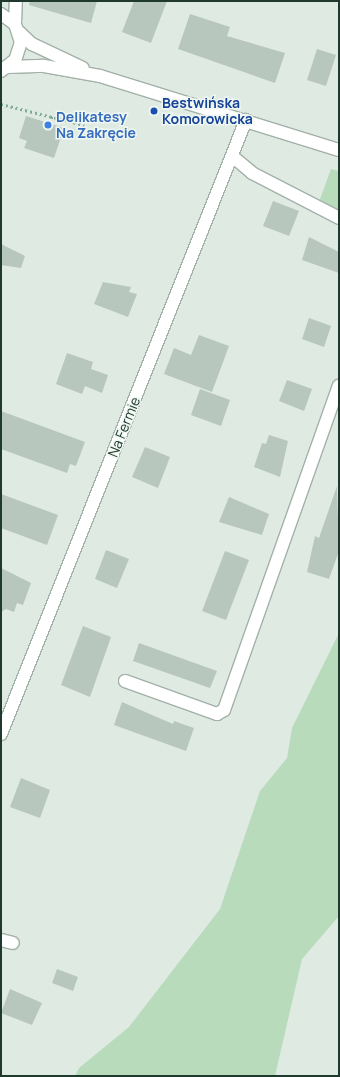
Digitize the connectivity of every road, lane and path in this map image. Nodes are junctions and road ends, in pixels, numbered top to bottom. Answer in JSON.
{"nodes":[{"id":1,"x":16,"y":1,"type":"edge"},
{"id":2,"x":1,"y":14,"type":"edge"},
{"id":3,"x":17,"y":28,"type":"junction"},
{"id":4,"x":5,"y":69,"type":"edge"},
{"id":5,"x":100,"y":76,"type":"junction"},
{"id":6,"x":1,"y":104,"type":"edge"},
{"id":7,"x":52,"y":116,"type":"junction"},
{"id":8,"x":246,"y":120,"type":"junction"},
{"id":9,"x":50,"y":123,"type":"dead end"},
{"id":10,"x":84,"y":125,"type":"dead end"},
{"id":11,"x":339,"y":150,"type":"edge"},
{"id":12,"x":232,"y":156,"type":"junction"},
{"id":13,"x":339,"y":218,"type":"edge"},
{"id":14,"x":339,"y":386,"type":"edge"},
{"id":15,"x":125,"y":681,"type":"dead end"},
{"id":16,"x":1,"y":734,"type":"edge"},
{"id":17,"x":1,"y":940,"type":"edge"},
{"id":18,"x":14,"y":943,"type":"dead end"}],
"edges":[{"from":1,"to":3,"type":"street"},
{"from":2,"to":3,"type":"street"},
{"from":3,"to":4,"type":"street"},
{"from":3,"to":5,"type":"street"},
{"from":4,"to":5,"type":"street"},
{"from":5,"to":8,"type":"street"},
{"from":6,"to":7,"type":"path"},
{"from":7,"to":9,"type":"path"},
{"from":7,"to":10,"type":"path"},
{"from":8,"to":11,"type":"street"},
{"from":8,"to":12,"type":"street","name":"Na Fermie"},
{"from":12,"to":13,"type":"street"},
{"from":12,"to":16,"type":"street","name":"Na Fermie"},
{"from":14,"to":15,"type":"street"},
{"from":17,"to":18,"type":"street"}]}
